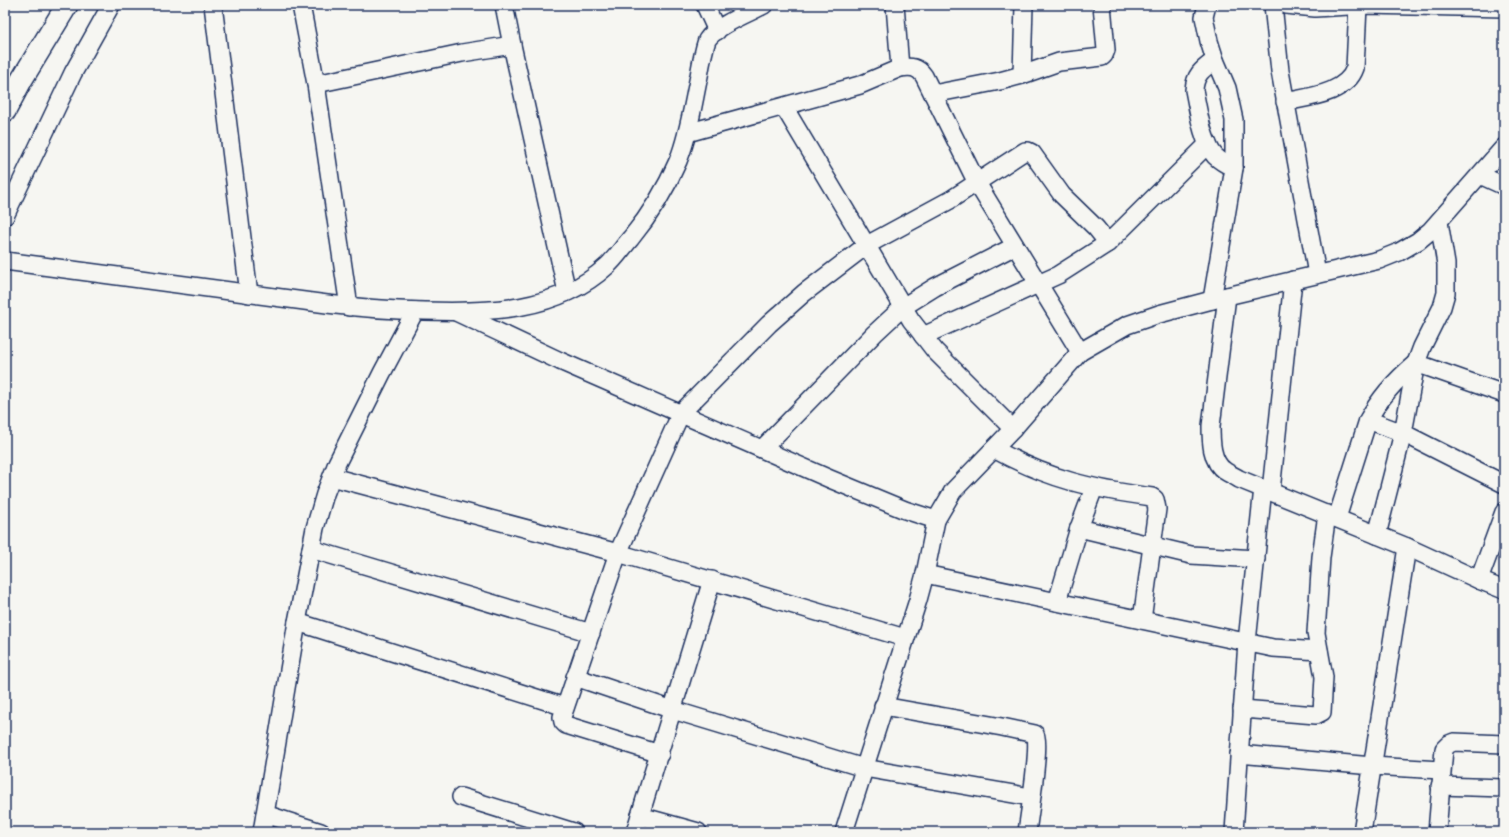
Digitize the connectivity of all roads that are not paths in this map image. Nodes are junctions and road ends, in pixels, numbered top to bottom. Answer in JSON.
{"nodes":[{"id":1,"x":67,"y":5,"type":"edge"},
{"id":2,"x":111,"y":5,"type":"edge"},
{"id":3,"x":213,"y":5,"type":"edge"},
{"id":4,"x":301,"y":5,"type":"edge"},
{"id":5,"x":504,"y":5,"type":"edge"},
{"id":6,"x":705,"y":5,"type":"edge"},
{"id":7,"x":764,"y":5,"type":"edge"},
{"id":8,"x":1024,"y":5,"type":"edge"},
{"id":9,"x":1102,"y":5,"type":"edge"},
{"id":10,"x":1207,"y":5,"type":"edge"},
{"id":11,"x":1273,"y":5,"type":"edge"},
{"id":12,"x":1286,"y":5,"type":"edge"},
{"id":13,"x":900,"y":6,"type":"edge"},
{"id":14,"x":1315,"y":6,"type":"edge"},
{"id":15,"x":1358,"y":6,"type":"edge"},
{"id":16,"x":1504,"y":8,"type":"edge"},
{"id":17,"x":716,"y":31,"type":"junction"},
{"id":18,"x":512,"y":44,"type":"junction"},
{"id":19,"x":1215,"y":60,"type":"junction"},
{"id":20,"x":900,"y":68,"type":"junction"},
{"id":21,"x":1022,"y":75,"type":"junction"},
{"id":22,"x":316,"y":84,"type":"junction"},
{"id":23,"x":933,"y":94,"type":"junction"},
{"id":24,"x":1285,"y":102,"type":"junction"},
{"id":25,"x":784,"y":107,"type":"junction"},
{"id":26,"x":5,"y":111,"type":"edge"},
{"id":27,"x":687,"y":133,"type":"junction"},
{"id":28,"x":1208,"y":144,"type":"junction"},
{"id":29,"x":1504,"y":147,"type":"edge"},
{"id":30,"x":1234,"y":168,"type":"junction"},
{"id":31,"x":1480,"y":175,"type":"junction"},
{"id":32,"x":977,"y":183,"type":"junction"},
{"id":33,"x":1504,"y":186,"type":"edge"},
{"id":34,"x":5,"y":216,"type":"edge"},
{"id":35,"x":1439,"y":222,"type":"junction"},
{"id":36,"x":1108,"y":243,"type":"junction"},
{"id":37,"x":867,"y":245,"type":"junction"},
{"id":38,"x":1015,"y":246,"type":"junction"},
{"id":39,"x":5,"y":261,"type":"edge"},
{"id":40,"x":1317,"y":274,"type":"junction"},
{"id":41,"x":1293,"y":280,"type":"junction"},
{"id":42,"x":1038,"y":285,"type":"junction"},
{"id":43,"x":567,"y":292,"type":"junction"},
{"id":44,"x":249,"y":294,"type":"junction"},
{"id":45,"x":1219,"y":298,"type":"junction"},
{"id":46,"x":349,"y":307,"type":"junction"},
{"id":47,"x":903,"y":307,"type":"junction"},
{"id":48,"x":415,"y":311,"type":"junction"},
{"id":49,"x":456,"y":312,"type":"junction"},
{"id":50,"x":923,"y":336,"type":"junction"},
{"id":51,"x":1080,"y":352,"type":"junction"},
{"id":52,"x":1416,"y":362,"type":"junction"},
{"id":53,"x":1504,"y":394,"type":"edge"},
{"id":54,"x":680,"y":413,"type":"junction"},
{"id":55,"x":1368,"y":420,"type":"junction"},
{"id":56,"x":1013,"y":429,"type":"junction"},
{"id":57,"x":1403,"y":433,"type":"junction"},
{"id":58,"x":762,"y":449,"type":"junction"},
{"id":59,"x":994,"y":449,"type":"junction"},
{"id":60,"x":332,"y":477,"type":"junction"},
{"id":61,"x":1504,"y":484,"type":"edge"},
{"id":62,"x":1094,"y":488,"type":"junction"},
{"id":63,"x":1267,"y":490,"type":"junction"},
{"id":64,"x":1504,"y":512,"type":"edge"},
{"id":65,"x":1332,"y":516,"type":"junction"},
{"id":66,"x":936,"y":520,"type":"junction"},
{"id":67,"x":1079,"y":528,"type":"junction"},
{"id":68,"x":1377,"y":535,"type":"junction"},
{"id":69,"x":1152,"y":544,"type":"junction"},
{"id":70,"x":1407,"y":547,"type":"junction"},
{"id":71,"x":311,"y":549,"type":"junction"},
{"id":72,"x":618,"y":553,"type":"junction"},
{"id":73,"x":1256,"y":559,"type":"junction"},
{"id":74,"x":925,"y":574,"type":"junction"},
{"id":75,"x":712,"y":580,"type":"junction"},
{"id":76,"x":1479,"y":580,"type":"junction"},
{"id":77,"x":1504,"y":590,"type":"edge"},
{"id":78,"x":1057,"y":602,"type":"junction"},
{"id":79,"x":1142,"y":620,"type":"junction"},
{"id":80,"x":297,"y":622,"type":"junction"},
{"id":81,"x":590,"y":633,"type":"junction"},
{"id":82,"x":905,"y":638,"type":"junction"},
{"id":83,"x":1247,"y":642,"type":"junction"},
{"id":84,"x":1318,"y":651,"type":"junction"},
{"id":85,"x":575,"y":677,"type":"junction"},
{"id":86,"x":884,"y":706,"type":"junction"},
{"id":87,"x":565,"y":707,"type":"junction"},
{"id":88,"x":1242,"y":709,"type":"junction"},
{"id":89,"x":673,"y":710,"type":"junction"},
{"id":90,"x":1504,"y":744,"type":"edge"},
{"id":91,"x":660,"y":754,"type":"junction"},
{"id":92,"x":1238,"y":754,"type":"junction"},
{"id":93,"x":1372,"y":766,"type":"junction"},
{"id":94,"x":864,"y":768,"type":"junction"},
{"id":95,"x":1440,"y":778,"type":"junction"},
{"id":96,"x":1504,"y":788,"type":"edge"},
{"id":97,"x":461,"y":797,"type":"dead end"},
{"id":98,"x":1031,"y":797,"type":"junction"},
{"id":99,"x":265,"y":814,"type":"junction"},
{"id":100,"x":640,"y":816,"type":"junction"},
{"id":101,"x":262,"y":832,"type":"edge"},
{"id":102,"x":321,"y":832,"type":"edge"},
{"id":103,"x":574,"y":832,"type":"edge"},
{"id":104,"x":635,"y":832,"type":"edge"},
{"id":105,"x":698,"y":832,"type":"edge"},
{"id":106,"x":844,"y":832,"type":"edge"},
{"id":107,"x":1027,"y":832,"type":"edge"},
{"id":108,"x":1234,"y":832,"type":"edge"},
{"id":109,"x":1362,"y":832,"type":"edge"},
{"id":110,"x":1437,"y":832,"type":"edge"}],
"edges":[{"from":1,"to":26,"type":"main road"},
{"from":2,"to":34,"type":"street"},
{"from":3,"to":44,"type":"street"},
{"from":4,"to":22,"type":"street"},
{"from":5,"to":18,"type":"street"},
{"from":6,"to":17,"type":"street"},
{"from":7,"to":17,"type":"street"},
{"from":8,"to":21,"type":"street"},
{"from":9,"to":21,"type":"street"},
{"from":10,"to":19,"type":"street"},
{"from":11,"to":24,"type":"street"},
{"from":12,"to":14,"type":"street"},
{"from":13,"to":20,"type":"street"},
{"from":14,"to":15,"type":"street"},
{"from":15,"to":16,"type":"street"},
{"from":15,"to":24,"type":"street"},
{"from":17,"to":27,"type":"street"},
{"from":18,"to":22,"type":"street"},
{"from":18,"to":43,"type":"street"},
{"from":19,"to":28,"type":"street"},
{"from":19,"to":30,"type":"street"},
{"from":20,"to":23,"type":"street"},
{"from":20,"to":25,"type":"street"},
{"from":21,"to":23,"type":"street"},
{"from":22,"to":46,"type":"street"},
{"from":23,"to":32,"type":"street"},
{"from":24,"to":40,"type":"street"},
{"from":25,"to":27,"type":"street"},
{"from":25,"to":37,"type":"street"},
{"from":27,"to":43,"type":"street"},
{"from":28,"to":30,"type":"street"},
{"from":28,"to":36,"type":"street"},
{"from":29,"to":31,"type":"street"},
{"from":30,"to":45,"type":"street"},
{"from":31,"to":33,"type":"street"},
{"from":31,"to":35,"type":"street"},
{"from":32,"to":36,"type":"street"},
{"from":32,"to":37,"type":"street"},
{"from":32,"to":38,"type":"street"},
{"from":35,"to":40,"type":"street"},
{"from":35,"to":52,"type":"street"},
{"from":36,"to":42,"type":"street"},
{"from":37,"to":47,"type":"street"},
{"from":37,"to":54,"type":"street"},
{"from":38,"to":42,"type":"street"},
{"from":38,"to":47,"type":"street"},
{"from":39,"to":44,"type":"street"},
{"from":40,"to":41,"type":"street"},
{"from":41,"to":45,"type":"street"},
{"from":41,"to":63,"type":"street"},
{"from":42,"to":50,"type":"street"},
{"from":42,"to":51,"type":"street"},
{"from":43,"to":49,"type":"street"},
{"from":44,"to":46,"type":"street"},
{"from":45,"to":51,"type":"street"},
{"from":45,"to":63,"type":"street"},
{"from":46,"to":48,"type":"street"},
{"from":47,"to":50,"type":"street"},
{"from":47,"to":58,"type":"street"},
{"from":48,"to":49,"type":"street"},
{"from":48,"to":60,"type":"street"},
{"from":49,"to":54,"type":"street"},
{"from":50,"to":56,"type":"street"},
{"from":51,"to":56,"type":"street"},
{"from":52,"to":53,"type":"street"},
{"from":52,"to":55,"type":"street"},
{"from":52,"to":57,"type":"street"},
{"from":54,"to":58,"type":"street"},
{"from":54,"to":72,"type":"street"},
{"from":55,"to":57,"type":"street"},
{"from":55,"to":65,"type":"street"},
{"from":56,"to":59,"type":"street"},
{"from":57,"to":61,"type":"street"},
{"from":57,"to":68,"type":"street"},
{"from":58,"to":66,"type":"street"},
{"from":59,"to":62,"type":"street"},
{"from":59,"to":66,"type":"street"},
{"from":60,"to":71,"type":"street"},
{"from":60,"to":72,"type":"street"},
{"from":62,"to":67,"type":"street"},
{"from":62,"to":69,"type":"street"},
{"from":63,"to":65,"type":"street"},
{"from":63,"to":73,"type":"street"},
{"from":64,"to":76,"type":"street"},
{"from":65,"to":68,"type":"street"},
{"from":65,"to":84,"type":"street"},
{"from":66,"to":74,"type":"street"},
{"from":67,"to":69,"type":"street"},
{"from":67,"to":78,"type":"street"},
{"from":68,"to":70,"type":"street"},
{"from":69,"to":73,"type":"street"},
{"from":69,"to":79,"type":"street"},
{"from":70,"to":76,"type":"street"},
{"from":70,"to":93,"type":"street"},
{"from":71,"to":80,"type":"street"},
{"from":71,"to":81,"type":"street"},
{"from":72,"to":75,"type":"street"},
{"from":72,"to":81,"type":"street"},
{"from":73,"to":83,"type":"street"},
{"from":74,"to":78,"type":"street"},
{"from":74,"to":82,"type":"street"},
{"from":75,"to":82,"type":"street"},
{"from":75,"to":89,"type":"street"},
{"from":76,"to":77,"type":"street"},
{"from":78,"to":79,"type":"street"},
{"from":79,"to":83,"type":"street"},
{"from":80,"to":87,"type":"street"},
{"from":80,"to":99,"type":"street"},
{"from":81,"to":85,"type":"street"},
{"from":82,"to":86,"type":"street"},
{"from":83,"to":84,"type":"street"},
{"from":83,"to":88,"type":"street"},
{"from":84,"to":88,"type":"street"},
{"from":85,"to":87,"type":"street"},
{"from":85,"to":89,"type":"street"},
{"from":86,"to":94,"type":"street"},
{"from":86,"to":98,"type":"street"},
{"from":87,"to":91,"type":"street"},
{"from":88,"to":92,"type":"street"},
{"from":89,"to":91,"type":"street"},
{"from":89,"to":94,"type":"street"},
{"from":90,"to":95,"type":"street"},
{"from":91,"to":100,"type":"street"},
{"from":92,"to":93,"type":"street"},
{"from":92,"to":108,"type":"street"},
{"from":93,"to":95,"type":"street"},
{"from":93,"to":109,"type":"street"},
{"from":94,"to":98,"type":"street"},
{"from":94,"to":106,"type":"street"},
{"from":95,"to":96,"type":"street"},
{"from":95,"to":110,"type":"street"},
{"from":97,"to":103,"type":"street"},
{"from":98,"to":107,"type":"street"},
{"from":99,"to":101,"type":"street"},
{"from":99,"to":102,"type":"street"},
{"from":100,"to":104,"type":"street"},
{"from":100,"to":105,"type":"street"}]}
